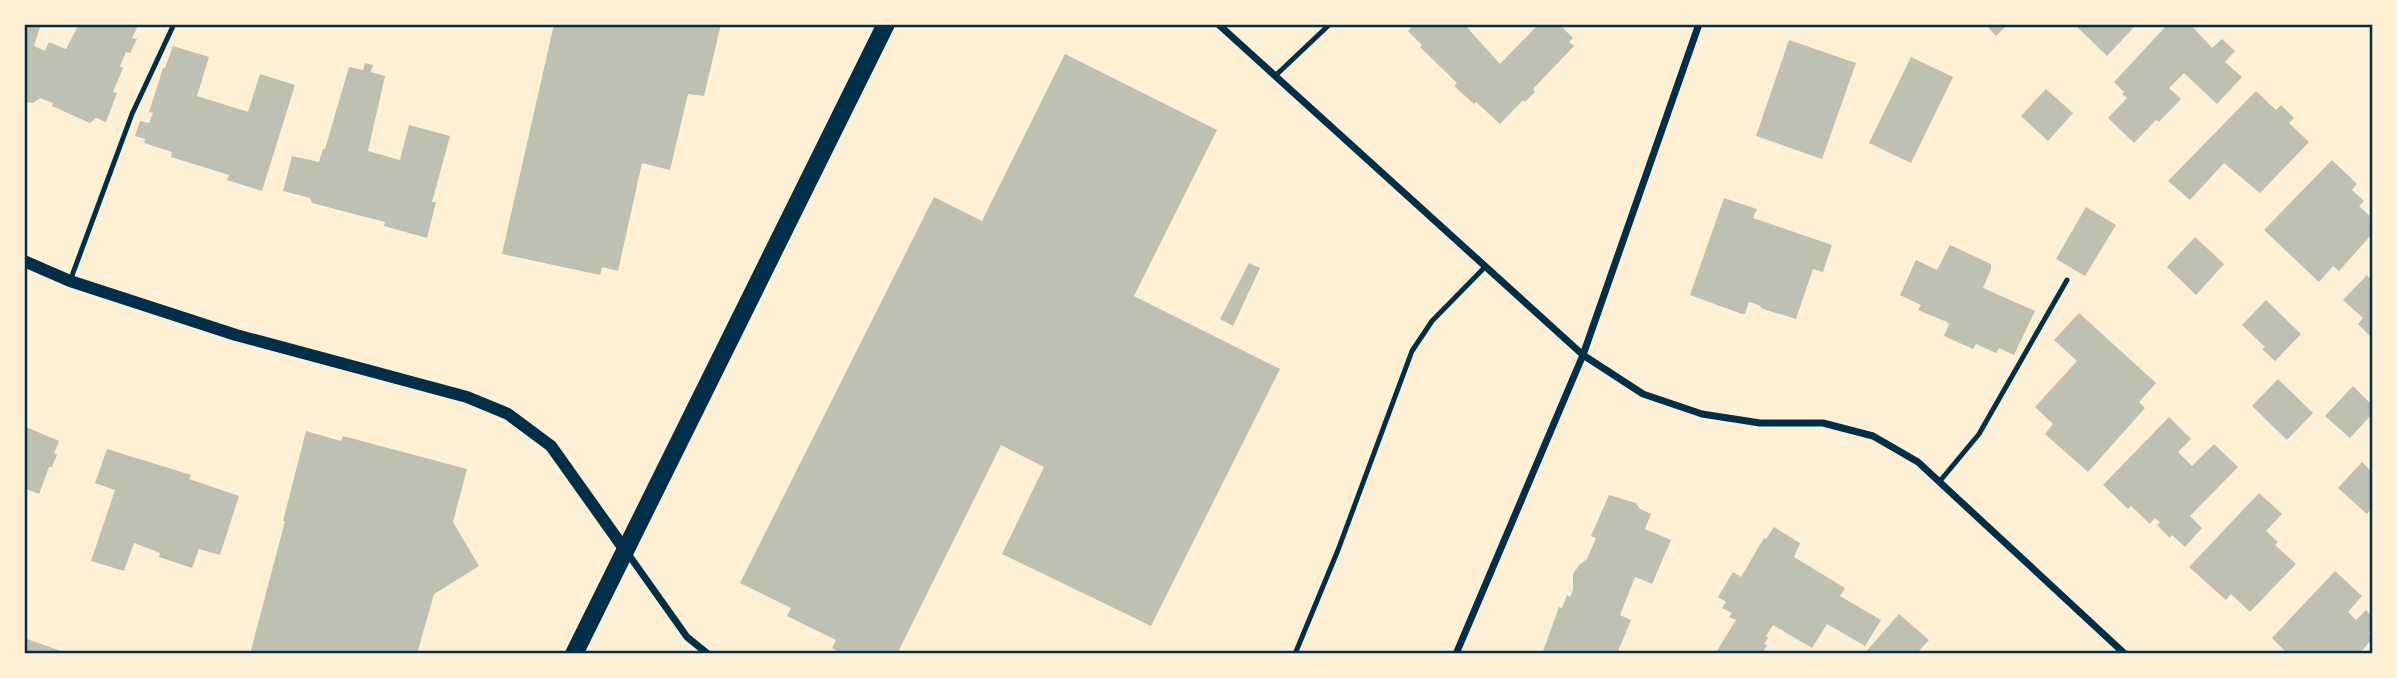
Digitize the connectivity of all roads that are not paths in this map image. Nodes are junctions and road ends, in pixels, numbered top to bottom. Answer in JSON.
{"nodes":[{"id":1,"x":174,"y":24,"type":"edge"},
{"id":2,"x":886,"y":24,"type":"edge"},
{"id":3,"x":1218,"y":24,"type":"edge"},
{"id":4,"x":1330,"y":24,"type":"edge"},
{"id":5,"x":1699,"y":24,"type":"edge"},
{"id":6,"x":1275,"y":76,"type":"junction"},
{"id":7,"x":24,"y":261,"type":"edge"},
{"id":8,"x":1486,"y":267,"type":"junction"},
{"id":9,"x":2067,"y":280,"type":"dead end"},
{"id":10,"x":69,"y":281,"type":"junction"},
{"id":11,"x":1583,"y":355,"type":"junction"},
{"id":12,"x":1940,"y":481,"type":"junction"},
{"id":13,"x":625,"y":550,"type":"junction"},
{"id":14,"x":573,"y":653,"type":"edge"},
{"id":15,"x":708,"y":653,"type":"edge"},
{"id":16,"x":1295,"y":653,"type":"edge"},
{"id":17,"x":1455,"y":653,"type":"edge"},
{"id":18,"x":2125,"y":653,"type":"edge"}],
"edges":[{"from":1,"to":10,"type":"lane"},
{"from":2,"to":13,"type":"main road"},
{"from":3,"to":6,"type":"street"},
{"from":4,"to":6,"type":"lane"},
{"from":5,"to":11,"type":"street"},
{"from":6,"to":8,"type":"street"},
{"from":7,"to":10,"type":"street"},
{"from":8,"to":11,"type":"street"},
{"from":8,"to":16,"type":"lane"},
{"from":9,"to":12,"type":"lane"},
{"from":10,"to":13,"type":"street"},
{"from":11,"to":12,"type":"street"},
{"from":11,"to":17,"type":"street"},
{"from":12,"to":18,"type":"street"},
{"from":13,"to":14,"type":"main road"},
{"from":13,"to":15,"type":"street"}]}
